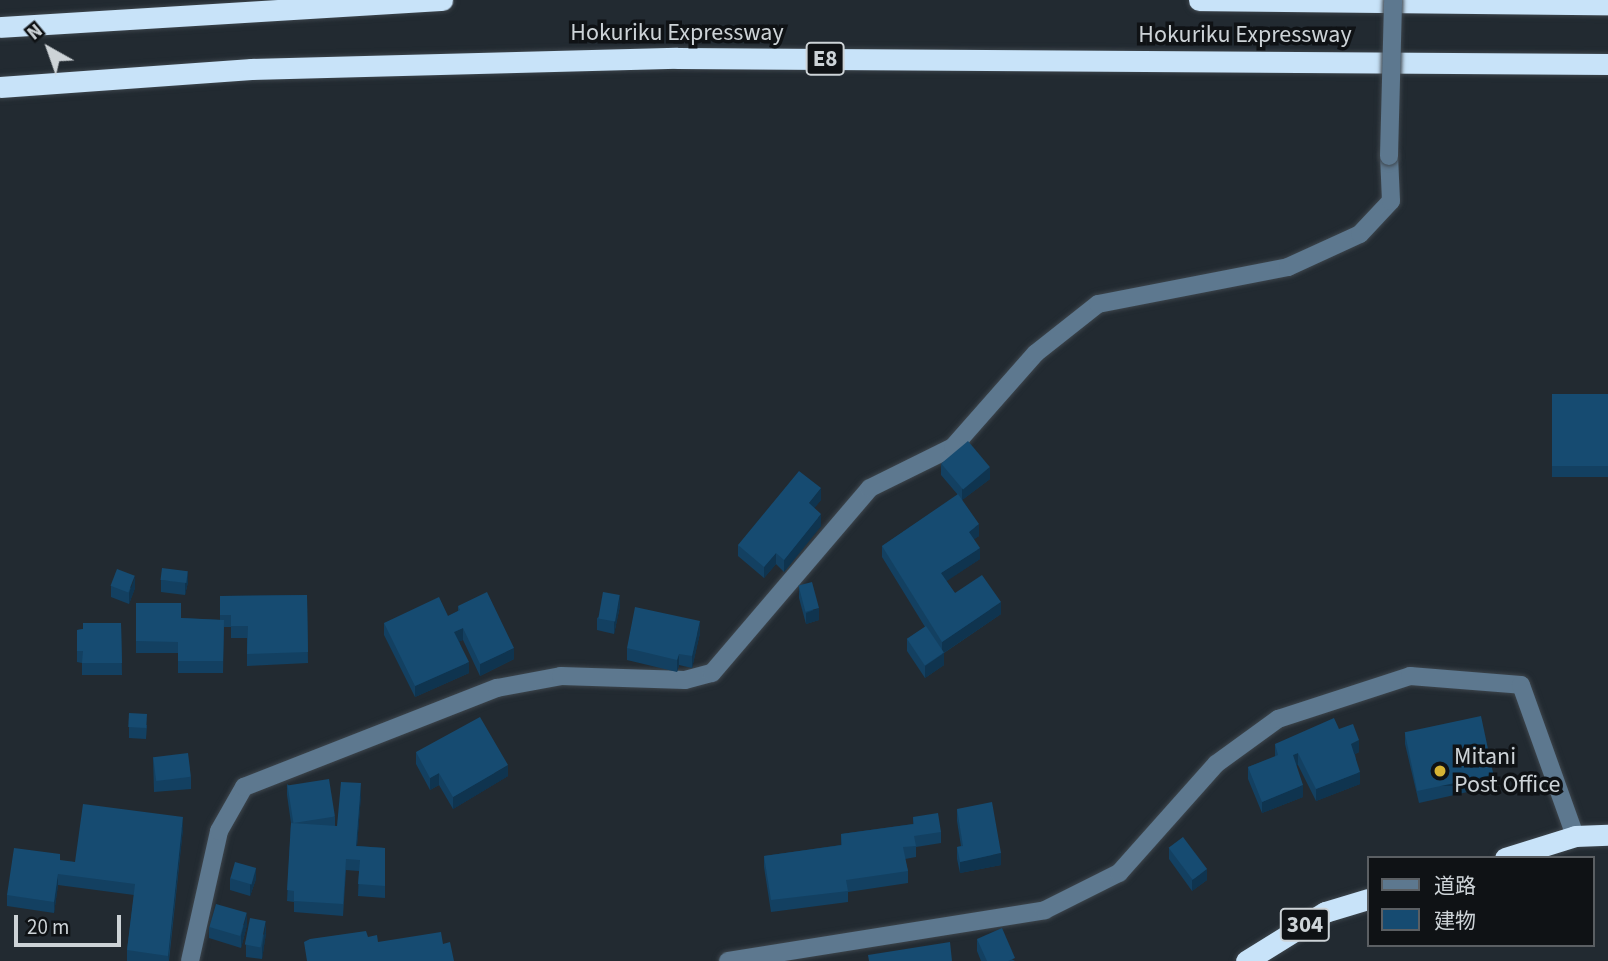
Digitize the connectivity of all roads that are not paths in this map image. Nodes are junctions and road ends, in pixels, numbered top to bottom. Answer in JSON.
{"nodes":[{"id":1,"x":442,"y":0,"type":"edge"},
{"id":2,"x":1199,"y":0,"type":"edge"},
{"id":3,"x":1393,"y":0,"type":"edge"},
{"id":4,"x":1608,"y":4,"type":"edge"},
{"id":5,"x":0,"y":27,"type":"edge"},
{"id":6,"x":1608,"y":64,"type":"edge"},
{"id":7,"x":0,"y":87,"type":"edge"},
{"id":8,"x":1608,"y":835,"type":"edge"},
{"id":9,"x":1575,"y":836,"type":"junction"},
{"id":10,"x":1511,"y":856,"type":"edge"},
{"id":11,"x":1366,"y":900,"type":"edge"},
{"id":12,"x":190,"y":961,"type":"edge"},
{"id":13,"x":728,"y":961,"type":"edge"},
{"id":14,"x":1245,"y":961,"type":"edge"}],
"edges":[{"from":1,"to":5,"type":"highway"},
{"from":2,"to":4,"type":"highway","name":"Hokuriku Expressway"},
{"from":3,"to":12,"type":"street","bridge":true},
{"from":6,"to":7,"type":"highway","name":"Hokuriku Expressway","number":"E8"},
{"from":8,"to":9,"type":"highway"},
{"from":9,"to":10,"type":"highway"},
{"from":9,"to":13,"type":"street"},
{"from":11,"to":14,"type":"highway","number":"304"}]}
